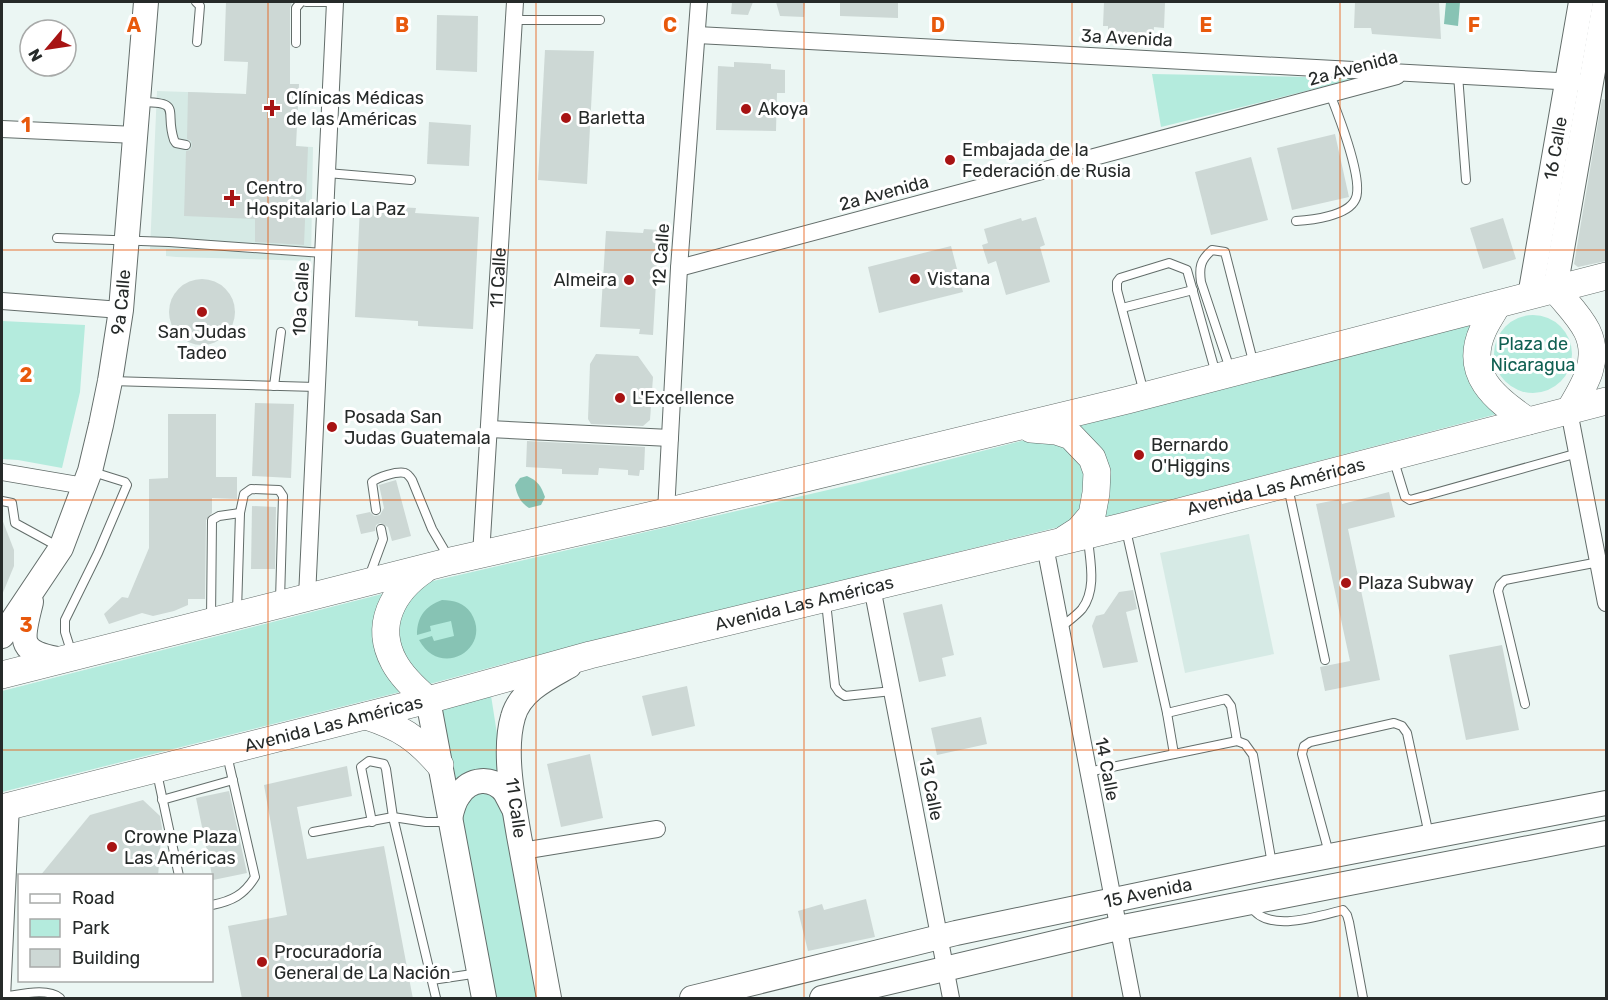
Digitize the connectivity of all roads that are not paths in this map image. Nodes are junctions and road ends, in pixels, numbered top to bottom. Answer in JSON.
{"nodes":[{"id":1,"x":146,"y":2,"type":"edge"},
{"id":2,"x":196,"y":2,"type":"edge"},
{"id":3,"x":301,"y":2,"type":"edge"},
{"id":4,"x":306,"y":2,"type":"edge"},
{"id":5,"x":335,"y":2,"type":"edge"},
{"id":6,"x":515,"y":2,"type":"edge"},
{"id":7,"x":699,"y":2,"type":"edge"},
{"id":8,"x":1594,"y":14,"type":"edge"},
{"id":9,"x":514,"y":20,"type":"junction"},
{"id":10,"x":600,"y":20,"type":"dead end"},
{"id":11,"x":697,"y":35,"type":"junction"},
{"id":12,"x":197,"y":42,"type":"dead end"},
{"id":13,"x":296,"y":43,"type":"dead end"},
{"id":14,"x":1412,"y":72,"type":"junction"},
{"id":15,"x":1458,"y":75,"type":"junction"},
{"id":16,"x":1579,"y":83,"type":"junction"},
{"id":17,"x":1330,"y":94,"type":"junction"},
{"id":18,"x":139,"y":102,"type":"junction"},
{"id":19,"x":2,"y":129,"type":"edge"},
{"id":20,"x":136,"y":135,"type":"junction"},
{"id":21,"x":186,"y":145,"type":"dead end"},
{"id":22,"x":327,"y":173,"type":"junction"},
{"id":23,"x":411,"y":180,"type":"dead end"},
{"id":24,"x":1466,"y":180,"type":"dead end"},
{"id":25,"x":1296,"y":221,"type":"dead end"},
{"id":26,"x":57,"y":238,"type":"dead end"},
{"id":27,"x":127,"y":240,"type":"junction"},
{"id":28,"x":323,"y":253,"type":"junction"},
{"id":29,"x":679,"y":268,"type":"junction"},
{"id":30,"x":1606,"y":276,"type":"edge"},
{"id":31,"x":1193,"y":290,"type":"junction"},
{"id":32,"x":1543,"y":292,"type":"junction"},
{"id":33,"x":2,"y":301,"type":"edge"},
{"id":34,"x":1497,"y":305,"type":"junction"},
{"id":35,"x":1122,"y":308,"type":"junction"},
{"id":36,"x":121,"y":310,"type":"junction"},
{"id":37,"x":281,"y":332,"type":"dead end"},
{"id":38,"x":1234,"y":373,"type":"junction"},
{"id":39,"x":110,"y":381,"type":"junction"},
{"id":40,"x":274,"y":386,"type":"junction"},
{"id":41,"x":316,"y":387,"type":"junction"},
{"id":42,"x":1145,"y":396,"type":"junction"},
{"id":43,"x":1606,"y":401,"type":"edge"},
{"id":44,"x":1569,"y":411,"type":"junction"},
{"id":45,"x":1528,"y":421,"type":"junction"},
{"id":46,"x":1019,"y":428,"type":"junction"},
{"id":47,"x":489,"y":429,"type":"junction"},
{"id":48,"x":670,"y":438,"type":"junction"},
{"id":49,"x":1578,"y":453,"type":"junction"},
{"id":50,"x":1393,"y":456,"type":"junction"},
{"id":51,"x":2,"y":472,"type":"edge"},
{"id":52,"x":87,"y":478,"type":"junction"},
{"id":53,"x":1287,"y":484,"type":"junction"},
{"id":54,"x":2,"y":501,"type":"edge"},
{"id":55,"x":376,"y":510,"type":"dead end"},
{"id":56,"x":666,"y":512,"type":"junction"},
{"id":57,"x":240,"y":513,"type":"junction"},
{"id":58,"x":1125,"y":526,"type":"junction"},
{"id":59,"x":381,"y":529,"type":"dead end"},
{"id":60,"x":1088,"y":536,"type":"junction"},
{"id":61,"x":1052,"y":544,"type":"junction"},
{"id":62,"x":61,"y":548,"type":"junction"},
{"id":63,"x":481,"y":555,"type":"junction"},
{"id":64,"x":1599,"y":562,"type":"junction"},
{"id":65,"x":439,"y":564,"type":"junction"},
{"id":66,"x":368,"y":582,"type":"junction"},
{"id":67,"x":872,"y":587,"type":"junction"},
{"id":68,"x":34,"y":589,"type":"junction"},
{"id":69,"x":306,"y":597,"type":"junction"},
{"id":70,"x":825,"y":598,"type":"junction"},
{"id":71,"x":1606,"y":603,"type":"edge"},
{"id":72,"x":280,"y":604,"type":"junction"},
{"id":73,"x":237,"y":614,"type":"junction"},
{"id":74,"x":211,"y":621,"type":"junction"},
{"id":75,"x":1060,"y":628,"type":"junction"},
{"id":76,"x":2,"y":636,"type":"edge"},
{"id":77,"x":590,"y":655,"type":"junction"},
{"id":78,"x":67,"y":658,"type":"junction"},
{"id":79,"x":1325,"y":660,"type":"dead end"},
{"id":80,"x":2,"y":675,"type":"edge"},
{"id":81,"x":892,"y":691,"type":"junction"},
{"id":82,"x":428,"y":700,"type":"junction"},
{"id":83,"x":1525,"y":704,"type":"dead end"},
{"id":84,"x":1167,"y":713,"type":"junction"},
{"id":85,"x":366,"y":716,"type":"junction"},
{"id":86,"x":1237,"y":741,"type":"junction"},
{"id":87,"x":226,"y":751,"type":"junction"},
{"id":88,"x":1174,"y":754,"type":"junction"},
{"id":89,"x":440,"y":765,"type":"junction"},
{"id":90,"x":156,"y":769,"type":"junction"},
{"id":91,"x":1088,"y":772,"type":"junction"},
{"id":92,"x":233,"y":780,"type":"junction"},
{"id":93,"x":162,"y":800,"type":"junction"},
{"id":94,"x":1606,"y":803,"type":"edge"},
{"id":95,"x":6,"y":806,"type":"edge"},
{"id":96,"x":515,"y":811,"type":"junction"},
{"id":97,"x":393,"y":817,"type":"junction"},
{"id":98,"x":451,"y":820,"type":"junction"},
{"id":99,"x":372,"y":822,"type":"junction"},
{"id":100,"x":657,"y":829,"type":"dead end"},
{"id":101,"x":313,"y":832,"type":"dead end"},
{"id":102,"x":1606,"y":833,"type":"edge"},
{"id":103,"x":1430,"y":837,"type":"junction"},
{"id":104,"x":522,"y":851,"type":"junction"},
{"id":105,"x":1330,"y":856,"type":"junction"},
{"id":106,"x":1272,"y":867,"type":"junction"},
{"id":107,"x":178,"y":874,"type":"edge"},
{"id":108,"x":1112,"y":900,"type":"junction"},
{"id":109,"x":1250,"y":903,"type":"junction"},
{"id":110,"x":213,"y":905,"type":"edge"},
{"id":111,"x":1118,"y":928,"type":"junction"},
{"id":112,"x":939,"y":937,"type":"junction"},
{"id":113,"x":946,"y":970,"type":"junction"},
{"id":114,"x":480,"y":973,"type":"junction"},
{"id":115,"x":432,"y":980,"type":"junction"},
{"id":116,"x":2,"y":998,"type":"edge"},
{"id":117,"x":60,"y":999,"type":"edge"},
{"id":118,"x":436,"y":999,"type":"edge"},
{"id":119,"x":484,"y":999,"type":"edge"},
{"id":120,"x":549,"y":999,"type":"edge"},
{"id":121,"x":692,"y":999,"type":"edge"},
{"id":122,"x":822,"y":999,"type":"edge"},
{"id":123,"x":951,"y":999,"type":"edge"},
{"id":124,"x":1132,"y":999,"type":"edge"},
{"id":125,"x":1363,"y":999,"type":"edge"}],
"edges":[{"from":1,"to":18,"type":"street","name":"9a Calle"},
{"from":2,"to":12,"type":"lane"},
{"from":3,"to":13,"type":"lane"},
{"from":4,"to":5,"type":"lane"},
{"from":5,"to":22,"type":"street","name":"10a Calle"},
{"from":6,"to":9,"type":"street","name":"11 Calle"},
{"from":7,"to":11,"type":"street","name":"12 Calle"},
{"from":8,"to":16,"type":"street","name":"16 Calle"},
{"from":9,"to":10,"type":"lane"},
{"from":9,"to":47,"type":"street","name":"11 Calle"},
{"from":11,"to":14,"type":"street","name":"3a Avenida"},
{"from":11,"to":29,"type":"street","name":"12 Calle"},
{"from":14,"to":15,"type":"street","name":"3a Avenida"},
{"from":14,"to":17,"type":"street","name":"2a Avenida"},
{"from":15,"to":16,"type":"street","name":"3a Avenida"},
{"from":15,"to":24,"type":"lane"},
{"from":16,"to":32,"type":"street","name":"16 Calle"},
{"from":17,"to":25,"type":"lane"},
{"from":17,"to":29,"type":"street","name":"2a Avenida"},
{"from":18,"to":20,"type":"street","name":"9a Calle"},
{"from":18,"to":21,"type":"lane"},
{"from":19,"to":20,"type":"street"},
{"from":20,"to":27,"type":"street","name":"9a Calle"},
{"from":22,"to":23,"type":"lane"},
{"from":22,"to":28,"type":"street","name":"10a Calle"},
{"from":26,"to":27,"type":"lane"},
{"from":27,"to":28,"type":"lane"},
{"from":27,"to":36,"type":"street","name":"9a Calle"},
{"from":28,"to":41,"type":"street","name":"10a Calle"},
{"from":29,"to":48,"type":"street","name":"12 Calle"},
{"from":30,"to":32,"type":"main road"},
{"from":31,"to":35,"type":"lane"},
{"from":31,"to":35,"type":"lane"},
{"from":31,"to":38,"type":"lane"},
{"from":32,"to":34,"type":"main road"},
{"from":32,"to":44,"type":"main road"},
{"from":33,"to":36,"type":"street"},
{"from":34,"to":38,"type":"main road"},
{"from":34,"to":45,"type":"main road"},
{"from":35,"to":42,"type":"lane"},
{"from":36,"to":39,"type":"street","name":"9a Calle"},
{"from":37,"to":40,"type":"lane"},
{"from":38,"to":38,"type":"lane"},
{"from":38,"to":42,"type":"main road"},
{"from":39,"to":40,"type":"lane"},
{"from":39,"to":52,"type":"street","name":"9a Calle"},
{"from":40,"to":41,"type":"lane"},
{"from":41,"to":69,"type":"street","name":"10a Calle"},
{"from":42,"to":46,"type":"main road"},
{"from":43,"to":44,"type":"main road","name":"Avenida Las Américas"},
{"from":44,"to":45,"type":"main road","name":"Avenida Las Américas"},
{"from":44,"to":49,"type":"street"},
{"from":45,"to":50,"type":"main road","name":"Avenida Las Américas"},
{"from":46,"to":56,"type":"main road"},
{"from":46,"to":61,"type":"main road"},
{"from":47,"to":48,"type":"street"},
{"from":47,"to":63,"type":"street","name":"11 Calle"},
{"from":48,"to":56,"type":"street","name":"12 Calle"},
{"from":49,"to":50,"type":"lane"},
{"from":49,"to":64,"type":"street"},
{"from":50,"to":53,"type":"main road","name":"Avenida Las Américas"},
{"from":51,"to":52,"type":"street"},
{"from":52,"to":62,"type":"street","name":"9a Calle"},
{"from":52,"to":78,"type":"lane"},
{"from":53,"to":58,"type":"main road","name":"Avenida Las Américas"},
{"from":53,"to":79,"type":"lane"},
{"from":54,"to":62,"type":"lane"},
{"from":55,"to":65,"type":"lane"},
{"from":56,"to":63,"type":"main road"},
{"from":57,"to":72,"type":"lane"},
{"from":57,"to":73,"type":"lane"},
{"from":57,"to":74,"type":"lane"},
{"from":58,"to":60,"type":"main road","name":"Avenida Las Américas"},
{"from":58,"to":84,"type":"lane"},
{"from":59,"to":66,"type":"lane"},
{"from":60,"to":61,"type":"main road","name":"Avenida Las Américas"},
{"from":60,"to":75,"type":"lane"},
{"from":61,"to":67,"type":"main road","name":"Avenida Las Américas"},
{"from":61,"to":75,"type":"street","name":"14 Calle"},
{"from":62,"to":68,"type":"street","name":"9a Calle"},
{"from":63,"to":65,"type":"main road"},
{"from":64,"to":71,"type":"street"},
{"from":64,"to":83,"type":"lane"},
{"from":65,"to":66,"type":"main road"},
{"from":65,"to":82,"type":"main road"},
{"from":66,"to":69,"type":"main road"},
{"from":67,"to":70,"type":"main road","name":"Avenida Las Américas"},
{"from":67,"to":81,"type":"street","name":"13 Calle"},
{"from":68,"to":76,"type":"street","name":"9a Calle"},
{"from":68,"to":78,"type":"street","name":"9a Calle"},
{"from":69,"to":72,"type":"main road"},
{"from":70,"to":77,"type":"main road","name":"Avenida Las Américas"},
{"from":70,"to":81,"type":"lane"},
{"from":72,"to":73,"type":"main road"},
{"from":73,"to":74,"type":"main road"},
{"from":74,"to":78,"type":"main road"},
{"from":75,"to":91,"type":"street","name":"14 Calle"},
{"from":77,"to":82,"type":"main road","name":"Avenida Las Américas"},
{"from":77,"to":96,"type":"street","name":"11 Calle"},
{"from":78,"to":80,"type":"main road"},
{"from":81,"to":112,"type":"street","name":"13 Calle"},
{"from":82,"to":85,"type":"main road","name":"Avenida Las Américas"},
{"from":82,"to":89,"type":"street"},
{"from":84,"to":86,"type":"lane"},
{"from":84,"to":88,"type":"lane"},
{"from":85,"to":87,"type":"main road","name":"Avenida Las Américas"},
{"from":85,"to":89,"type":"main road"},
{"from":86,"to":88,"type":"lane"},
{"from":86,"to":106,"type":"lane"},
{"from":87,"to":90,"type":"main road","name":"Avenida Las Américas"},
{"from":87,"to":92,"type":"lane"},
{"from":88,"to":91,"type":"lane"},
{"from":89,"to":98,"type":"street"},
{"from":90,"to":93,"type":"lane"},
{"from":90,"to":95,"type":"main road","name":"Avenida Las Américas"},
{"from":91,"to":108,"type":"street","name":"14 Calle"},
{"from":92,"to":93,"type":"lane"},
{"from":92,"to":110,"type":"lane"},
{"from":93,"to":107,"type":"lane"},
{"from":94,"to":103,"type":"street","name":"15 Avenida"},
{"from":95,"to":116,"type":"street"},
{"from":96,"to":98,"type":"street"},
{"from":96,"to":104,"type":"street","name":"11 Calle"},
{"from":97,"to":98,"type":"lane"},
{"from":97,"to":99,"type":"lane"},
{"from":97,"to":99,"type":"lane"},
{"from":97,"to":115,"type":"lane"},
{"from":98,"to":114,"type":"street"},
{"from":99,"to":101,"type":"lane"},
{"from":100,"to":104,"type":"street"},
{"from":102,"to":109,"type":"street","name":"15 Avenida"},
{"from":103,"to":105,"type":"street","name":"15 Avenida"},
{"from":103,"to":105,"type":"lane"},
{"from":104,"to":120,"type":"street","name":"11 Calle"},
{"from":105,"to":106,"type":"street","name":"15 Avenida"},
{"from":106,"to":108,"type":"street","name":"15 Avenida"},
{"from":108,"to":111,"type":"street","name":"14 Calle"},
{"from":108,"to":112,"type":"street","name":"15 Avenida"},
{"from":109,"to":111,"type":"street","name":"15 Avenida"},
{"from":109,"to":125,"type":"lane"},
{"from":111,"to":113,"type":"street","name":"15 Avenida"},
{"from":111,"to":124,"type":"street","name":"14 Calle"},
{"from":112,"to":113,"type":"street","name":"13 Calle"},
{"from":112,"to":121,"type":"street","name":"15 Avenida"},
{"from":113,"to":122,"type":"street","name":"15 Avenida"},
{"from":113,"to":123,"type":"street","name":"13 Calle"},
{"from":114,"to":115,"type":"lane"},
{"from":114,"to":119,"type":"street"},
{"from":115,"to":118,"type":"lane"},
{"from":116,"to":117,"type":"lane"}]}
